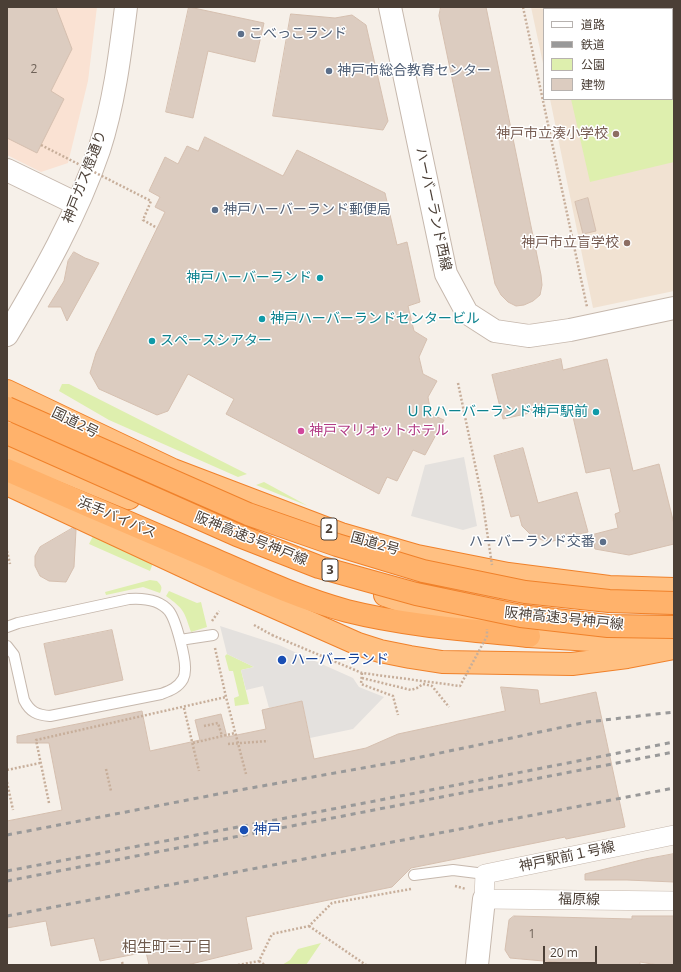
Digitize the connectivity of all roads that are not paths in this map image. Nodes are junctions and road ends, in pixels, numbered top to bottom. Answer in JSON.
{"nodes":[{"id":1,"x":126,"y":7,"type":"edge"},
{"id":2,"x":390,"y":7,"type":"edge"},
{"id":3,"x":7,"y":170,"type":"edge"},
{"id":4,"x":77,"y":204,"type":"junction"},
{"id":5,"x":674,"y":308,"type":"edge"},
{"id":6,"x":7,"y":335,"type":"edge"},
{"id":7,"x":7,"y":391,"type":"edge"},
{"id":8,"x":7,"y":408,"type":"edge"},
{"id":9,"x":7,"y":433,"type":"edge"},
{"id":10,"x":7,"y":448,"type":"edge"},
{"id":11,"x":7,"y":470,"type":"edge"},
{"id":12,"x":7,"y":484,"type":"edge"},
{"id":13,"x":674,"y":588,"type":"edge"},
{"id":14,"x":674,"y":603,"type":"edge"},
{"id":15,"x":7,"y":627,"type":"edge"},
{"id":16,"x":674,"y":628,"type":"edge"},
{"id":17,"x":213,"y":635,"type":"road end"},
{"id":18,"x":529,"y":636,"type":"junction"},
{"id":19,"x":180,"y":640,"type":"junction"},
{"id":20,"x":674,"y":642,"type":"edge"},
{"id":21,"x":7,"y":646,"type":"edge"},
{"id":22,"x":674,"y":648,"type":"edge"},
{"id":23,"x":674,"y":835,"type":"edge"},
{"id":24,"x":485,"y":874,"type":"junction"},
{"id":25,"x":414,"y":875,"type":"dead end"},
{"id":26,"x":484,"y":899,"type":"junction"},
{"id":27,"x":674,"y":901,"type":"edge"},
{"id":28,"x":477,"y":965,"type":"edge"}],
"edges":[{"from":1,"to":4,"type":"street","name":"神戸ガス燈通り"},
{"from":2,"to":5,"type":"street","name":"ハーバーランド西線"},
{"from":3,"to":4,"type":"street"},
{"from":4,"to":6,"type":"street","name":"神戸ガス燈通り"},
{"from":7,"to":13,"type":"highway","name":"国道2号","number":"2"},
{"from":8,"to":14,"type":"highway","name":"阪神高速3号神戸線","number":"3","bridge":true},
{"from":9,"to":16,"type":"highway","name":"阪神高速3号神戸線","number":"3","bridge":true},
{"from":10,"to":18,"type":"highway"},
{"from":11,"to":18,"type":"highway","name":"浜手バイパス"},
{"from":12,"to":22,"type":"highway"},
{"from":15,"to":19,"type":"lane"},
{"from":17,"to":19,"type":"lane"},
{"from":18,"to":20,"type":"highway"},
{"from":19,"to":21,"type":"lane"},
{"from":23,"to":24,"type":"street","name":"神戸駅前１号線"},
{"from":24,"to":25,"type":"lane"},
{"from":24,"to":26,"type":"street"},
{"from":26,"to":27,"type":"street","name":"福原線"},
{"from":26,"to":28,"type":"street"}]}
